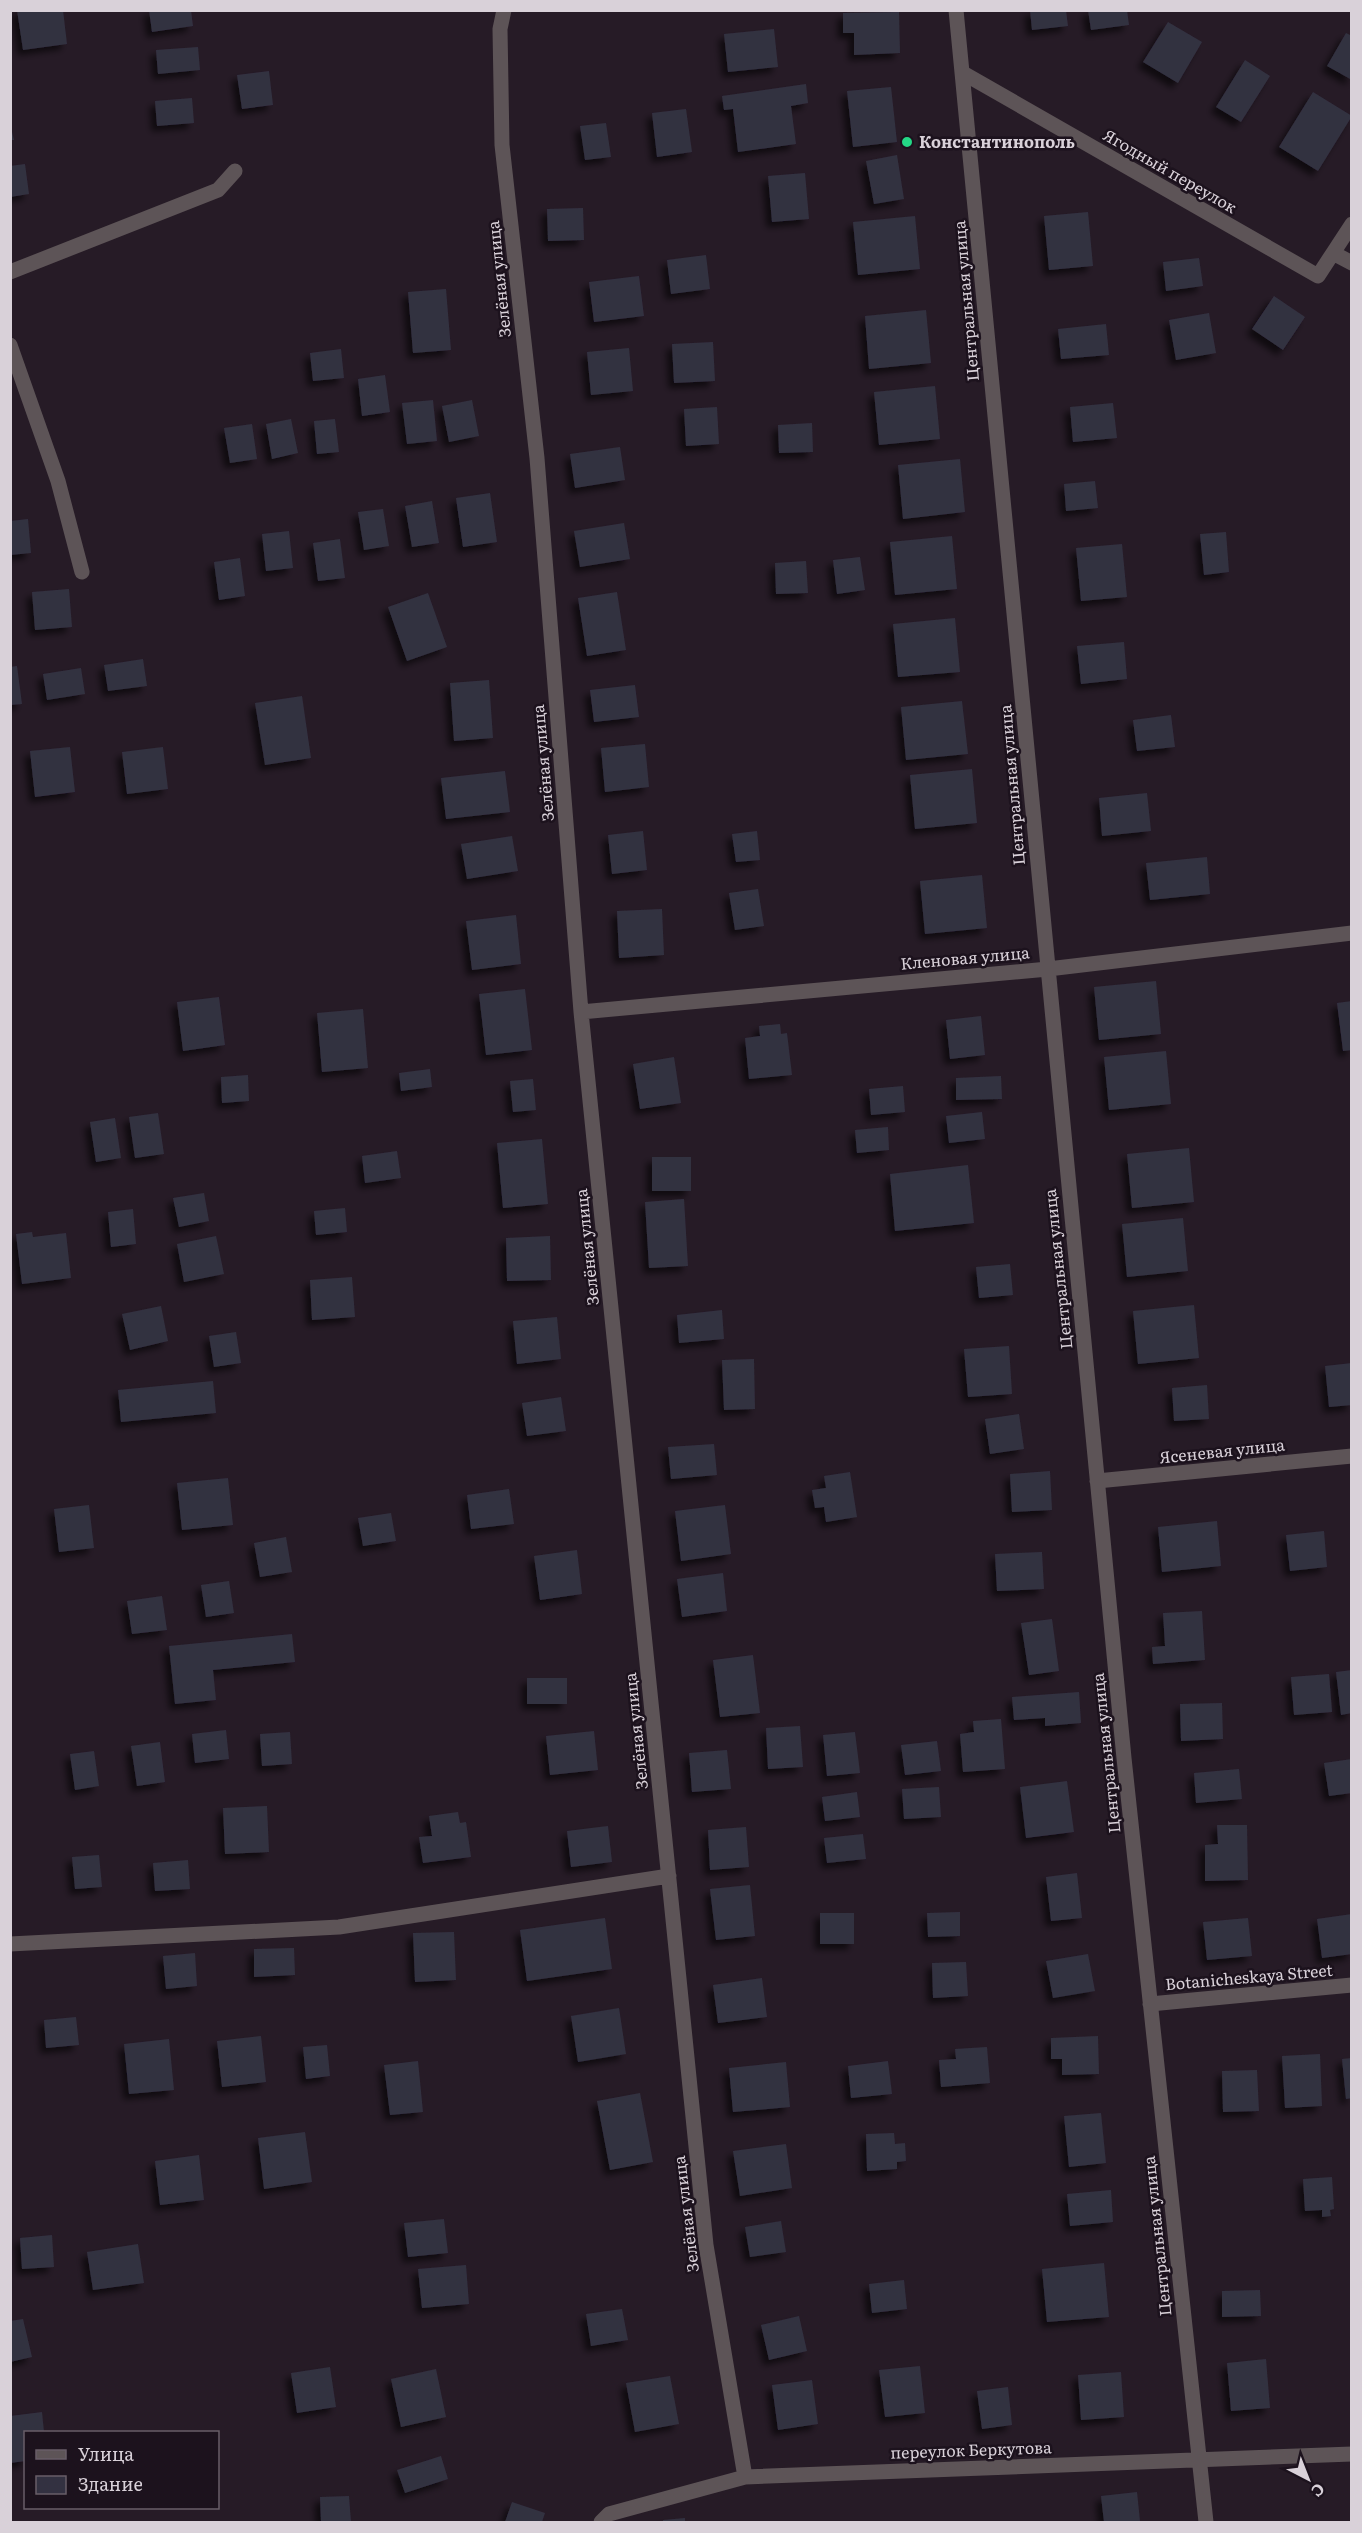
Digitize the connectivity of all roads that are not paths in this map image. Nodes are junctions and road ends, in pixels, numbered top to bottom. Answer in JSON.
{"nodes":[{"id":1,"x":504,"y":10,"type":"edge"},
{"id":2,"x":956,"y":10,"type":"edge"},
{"id":3,"x":963,"y":73,"type":"junction"},
{"id":4,"x":235,"y":171,"type":"dead end"},
{"id":5,"x":1352,"y":224,"type":"edge"},
{"id":6,"x":1333,"y":253,"type":"junction"},
{"id":7,"x":1352,"y":263,"type":"edge"},
{"id":8,"x":10,"y":272,"type":"edge"},
{"id":9,"x":10,"y":345,"type":"edge"},
{"id":10,"x":82,"y":572,"type":"dead end"},
{"id":11,"x":1352,"y":933,"type":"edge"},
{"id":12,"x":1048,"y":969,"type":"junction"},
{"id":13,"x":581,"y":1012,"type":"junction"},
{"id":14,"x":1352,"y":1456,"type":"edge"},
{"id":15,"x":1097,"y":1481,"type":"junction"},
{"id":16,"x":669,"y":1876,"type":"junction"},
{"id":17,"x":10,"y":1944,"type":"edge"},
{"id":18,"x":1352,"y":1985,"type":"edge"},
{"id":19,"x":1150,"y":2004,"type":"junction"},
{"id":20,"x":1352,"y":2454,"type":"edge"},
{"id":21,"x":1200,"y":2459,"type":"junction"},
{"id":22,"x":745,"y":2477,"type":"junction"},
{"id":23,"x":601,"y":2523,"type":"edge"},
{"id":24,"x":1206,"y":2523,"type":"edge"}],
"edges":[{"from":1,"to":13,"type":"street","name":"Зелёная улица"},
{"from":2,"to":3,"type":"street","name":"Центральная улица"},
{"from":3,"to":6,"type":"street","name":"Ягодный переулок"},
{"from":3,"to":12,"type":"street","name":"Центральная улица"},
{"from":4,"to":8,"type":"street"},
{"from":5,"to":6,"type":"street"},
{"from":6,"to":7,"type":"street"},
{"from":9,"to":10,"type":"street"},
{"from":11,"to":12,"type":"street","name":"Кленовая улица"},
{"from":12,"to":13,"type":"street","name":"Кленовая улица"},
{"from":12,"to":15,"type":"street","name":"Центральная улица"},
{"from":13,"to":16,"type":"street","name":"Зелёная улица"},
{"from":14,"to":15,"type":"street","name":"Ясеневая улица"},
{"from":15,"to":19,"type":"street","name":"Центральная улица"},
{"from":16,"to":17,"type":"street"},
{"from":16,"to":22,"type":"street","name":"Зелёная улица"},
{"from":18,"to":19,"type":"street","name":"Botanicheskaya Street"},
{"from":19,"to":21,"type":"street","name":"Центральная улица"},
{"from":20,"to":21,"type":"street","name":"переулок Беркутова"},
{"from":21,"to":22,"type":"street","name":"переулок Беркутова"},
{"from":21,"to":24,"type":"street","name":"Центральная улица"},
{"from":22,"to":23,"type":"street","name":"переулок Беркутова"}]}
